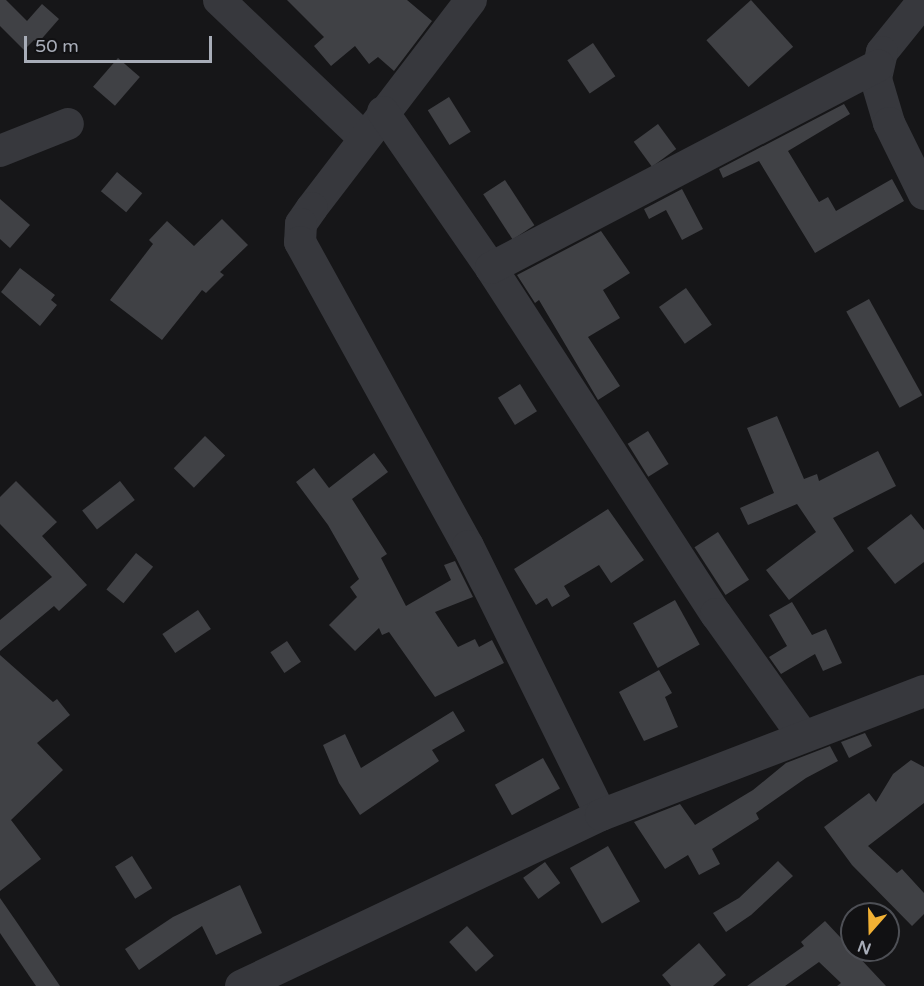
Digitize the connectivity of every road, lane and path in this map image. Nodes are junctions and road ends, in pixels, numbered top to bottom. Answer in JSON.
{"nodes":[{"id":1,"x":219,"y":0,"type":"edge"},
{"id":2,"x":471,"y":0,"type":"edge"},
{"id":3,"x":924,"y":0,"type":"edge"},
{"id":4,"x":878,"y":66,"type":"junction"},
{"id":5,"x":383,"y":111,"type":"junction"},
{"id":6,"x":68,"y":124,"type":"dead end"},
{"id":7,"x":364,"y":138,"type":"junction"},
{"id":8,"x":0,"y":152,"type":"edge"},
{"id":9,"x":924,"y":194,"type":"edge"},
{"id":10,"x":491,"y":268,"type":"junction"},
{"id":11,"x":924,"y":691,"type":"edge"},
{"id":12,"x":803,"y":736,"type":"junction"},
{"id":13,"x":601,"y":815,"type":"junction"},
{"id":14,"x":240,"y":986,"type":"edge"}],
"edges":[{"from":1,"to":7,"type":"street"},
{"from":2,"to":5,"type":"street"},
{"from":3,"to":4,"type":"street"},
{"from":4,"to":9,"type":"street"},
{"from":4,"to":10,"type":"street"},
{"from":5,"to":7,"type":"street"},
{"from":5,"to":10,"type":"street"},
{"from":6,"to":8,"type":"street"},
{"from":7,"to":13,"type":"street"},
{"from":10,"to":12,"type":"street"},
{"from":11,"to":12,"type":"street"},
{"from":12,"to":13,"type":"street"},
{"from":13,"to":14,"type":"street"}]}
